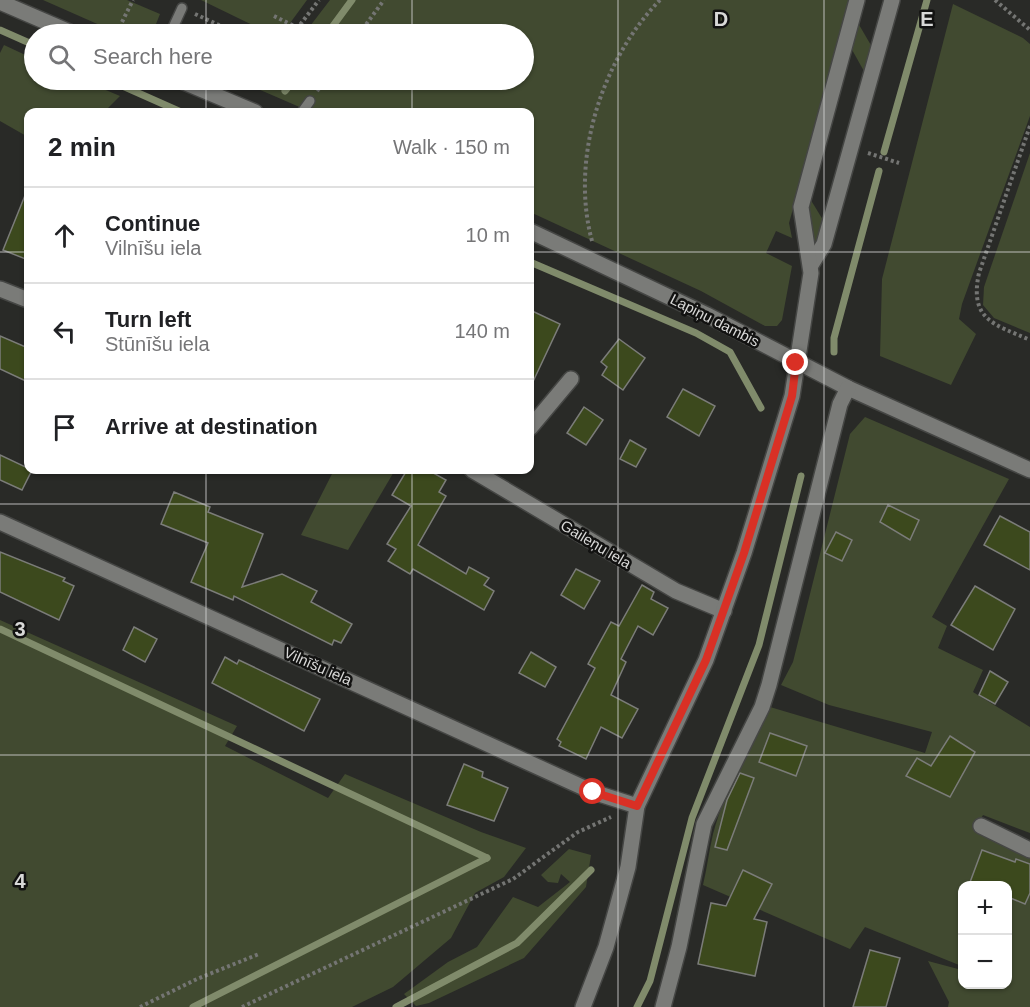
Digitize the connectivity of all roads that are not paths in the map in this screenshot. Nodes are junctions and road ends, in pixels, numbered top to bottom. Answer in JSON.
{"nodes":[{"id":1,"x":857,"y":0,"type":"edge"},
{"id":2,"x":892,"y":0,"type":"edge"},
{"id":3,"x":0,"y":2,"type":"edge"},
{"id":4,"x":182,"y":8,"type":"road end"},
{"id":5,"x":51,"y":24,"type":"edge"},
{"id":6,"x":175,"y":24,"type":"edge"},
{"id":7,"x":203,"y":90,"type":"edge"},
{"id":8,"x":310,"y":101,"type":"dead end"},
{"id":9,"x":246,"y":108,"type":"edge"},
{"id":10,"x":305,"y":108,"type":"edge"},
{"id":11,"x":534,"y":233,"type":"edge"},
{"id":12,"x":811,"y":265,"type":"junction"},
{"id":13,"x":0,"y":289,"type":"edge"},
{"id":14,"x":24,"y":298,"type":"edge"},
{"id":15,"x":796,"y":363,"type":"junction"},
{"id":16,"x":571,"y":379,"type":"dead end"},
{"id":17,"x":848,"y":388,"type":"junction"},
{"id":18,"x":534,"y":423,"type":"edge"},
{"id":19,"x":1030,"y":470,"type":"edge"},
{"id":20,"x":491,"y":474,"type":"edge"},
{"id":21,"x":0,"y":522,"type":"edge"},
{"id":22,"x":724,"y":611,"type":"junction"},
{"id":23,"x":637,"y":806,"type":"junction"},
{"id":24,"x":981,"y":826,"type":"dead end"},
{"id":25,"x":1030,"y":850,"type":"edge"},
{"id":26,"x":583,"y":1007,"type":"edge"},
{"id":27,"x":663,"y":1007,"type":"edge"}],
"edges":[{"from":1,"to":12,"type":"street"},
{"from":2,"to":12,"type":"street"},
{"from":3,"to":5,"type":"street"},
{"from":4,"to":6,"type":"lane"},
{"from":7,"to":9,"type":"street"},
{"from":8,"to":10,"type":"lane"},
{"from":11,"to":15,"type":"street","name":"Lapiņu dambis"},
{"from":12,"to":15,"type":"street"},
{"from":13,"to":14,"type":"street"},
{"from":15,"to":17,"type":"street","name":"Lapiņu dambis"},
{"from":15,"to":22,"type":"street"},
{"from":16,"to":18,"type":"street"},
{"from":17,"to":19,"type":"street","name":"Lapiņu dambis"},
{"from":17,"to":27,"type":"street"},
{"from":20,"to":22,"type":"street","name":"Gaileņu iela"},
{"from":21,"to":23,"type":"street","name":"Vilnīšu iela"},
{"from":22,"to":23,"type":"street"},
{"from":23,"to":26,"type":"street"},
{"from":24,"to":25,"type":"street"}]}
